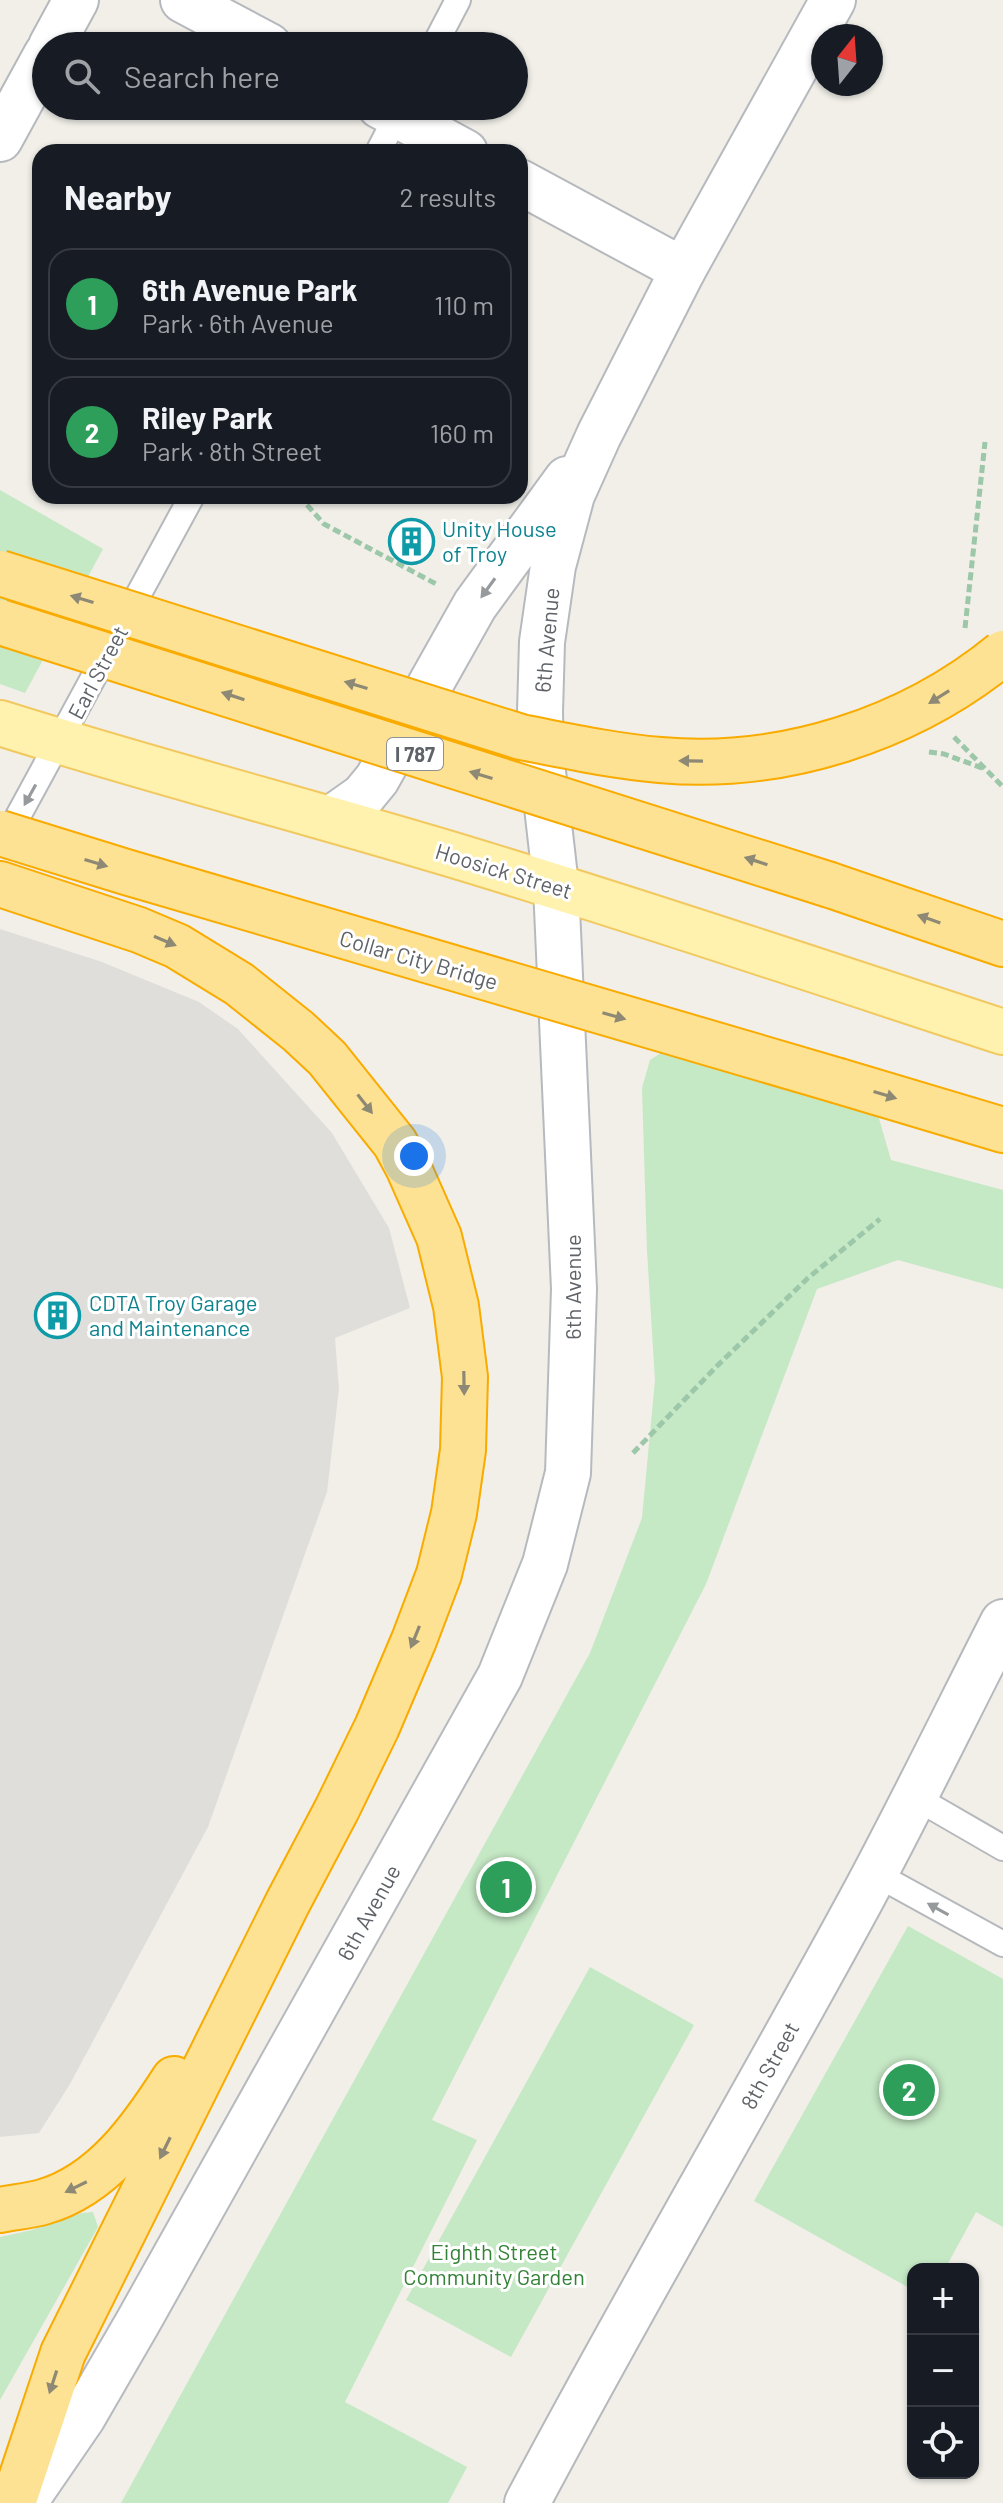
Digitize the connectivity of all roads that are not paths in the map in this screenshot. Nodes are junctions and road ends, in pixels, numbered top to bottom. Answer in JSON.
{"nodes":[{"id":1,"x":76,"y":0,"type":"edge"},
{"id":2,"x":183,"y":0,"type":"edge"},
{"id":3,"x":458,"y":0,"type":"edge"},
{"id":4,"x":833,"y":0,"type":"edge"},
{"id":5,"x":59,"y":32,"type":"edge"},
{"id":6,"x":243,"y":32,"type":"edge"},
{"id":7,"x":441,"y":32,"type":"edge"},
{"id":8,"x":32,"y":81,"type":"edge"},
{"id":9,"x":389,"y":120,"type":"edge"},
{"id":10,"x":0,"y":139,"type":"edge"},
{"id":11,"x":446,"y":144,"type":"edge"},
{"id":12,"x":528,"y":186,"type":"edge"},
{"id":13,"x":683,"y":270,"type":"junction"},
{"id":14,"x":599,"y":435,"type":"junction"},
{"id":15,"x":188,"y":504,"type":"edge"},
{"id":16,"x":0,"y":573,"type":"edge"},
{"id":17,"x":0,"y":622,"type":"edge"},
{"id":18,"x":1003,"y":653,"type":"edge"},
{"id":19,"x":0,"y":723,"type":"edge"},
{"id":20,"x":59,"y":742,"type":"junction"},
{"id":21,"x":332,"y":818,"type":"junction"},
{"id":22,"x":0,"y":833,"type":"edge"},
{"id":23,"x":0,"y":848,"type":"edge"},
{"id":24,"x":0,"y":884,"type":"edge"},
{"id":25,"x":556,"y":886,"type":"junction"},
{"id":26,"x":1003,"y":944,"type":"edge"},
{"id":27,"x":1003,"y":1032,"type":"edge"},
{"id":28,"x":1003,"y":1130,"type":"edge"},
{"id":29,"x":1003,"y":1622,"type":"edge"},
{"id":30,"x":913,"y":1796,"type":"junction"},
{"id":31,"x":1003,"y":1848,"type":"edge"},
{"id":32,"x":874,"y":1873,"type":"junction"},
{"id":33,"x":288,"y":1902,"type":"junction"},
{"id":34,"x":1003,"y":1944,"type":"edge"},
{"id":35,"x":0,"y":2210,"type":"edge"},
{"id":36,"x":13,"y":2503,"type":"edge"},
{"id":37,"x":24,"y":2503,"type":"edge"},
{"id":38,"x":527,"y":2503,"type":"edge"}],
"edges":[{"from":1,"to":5,"type":"main road"},
{"from":2,"to":6,"type":"main road"},
{"from":3,"to":7,"type":"lane"},
{"from":4,"to":13,"type":"main road","name":"6th Avenue"},
{"from":8,"to":10,"type":"main road"},
{"from":9,"to":11,"type":"main road"},
{"from":12,"to":13,"type":"main road"},
{"from":13,"to":14,"type":"main road","name":"6th Avenue"},
{"from":14,"to":21,"type":"main road","one_way":true},
{"from":14,"to":25,"type":"main road","name":"6th Avenue"},
{"from":15,"to":20,"type":"lane","name":"Earl Street"},
{"from":18,"to":16,"type":"highway","one_way":true,"bridge":true},
{"from":26,"to":17,"type":"highway","number":"I 787","one_way":true,"bridge":true},
{"from":19,"to":20,"type":"main road","name":"Hoosick Street"},
{"from":20,"to":21,"type":"main road","name":"Hoosick Street"},
{"from":20,"to":23,"type":"lane","name":"Earl Street","one_way":true},
{"from":21,"to":25,"type":"main road","name":"Hoosick Street"},
{"from":22,"to":28,"type":"highway","name":"Collar City Bridge","one_way":true,"bridge":true},
{"from":24,"to":33,"type":"highway","one_way":true},
{"from":25,"to":27,"type":"main road","name":"Hoosick Street"},
{"from":25,"to":37,"type":"main road","name":"6th Avenue"},
{"from":29,"to":30,"type":"main road","name":"8th Street"},
{"from":30,"to":31,"type":"lane"},
{"from":30,"to":32,"type":"main road","name":"8th Street"},
{"from":34,"to":32,"type":"lane","one_way":true},
{"from":32,"to":38,"type":"main road","name":"8th Street"},
{"from":33,"to":35,"type":"highway","one_way":true},
{"from":33,"to":36,"type":"highway","one_way":true}]}
